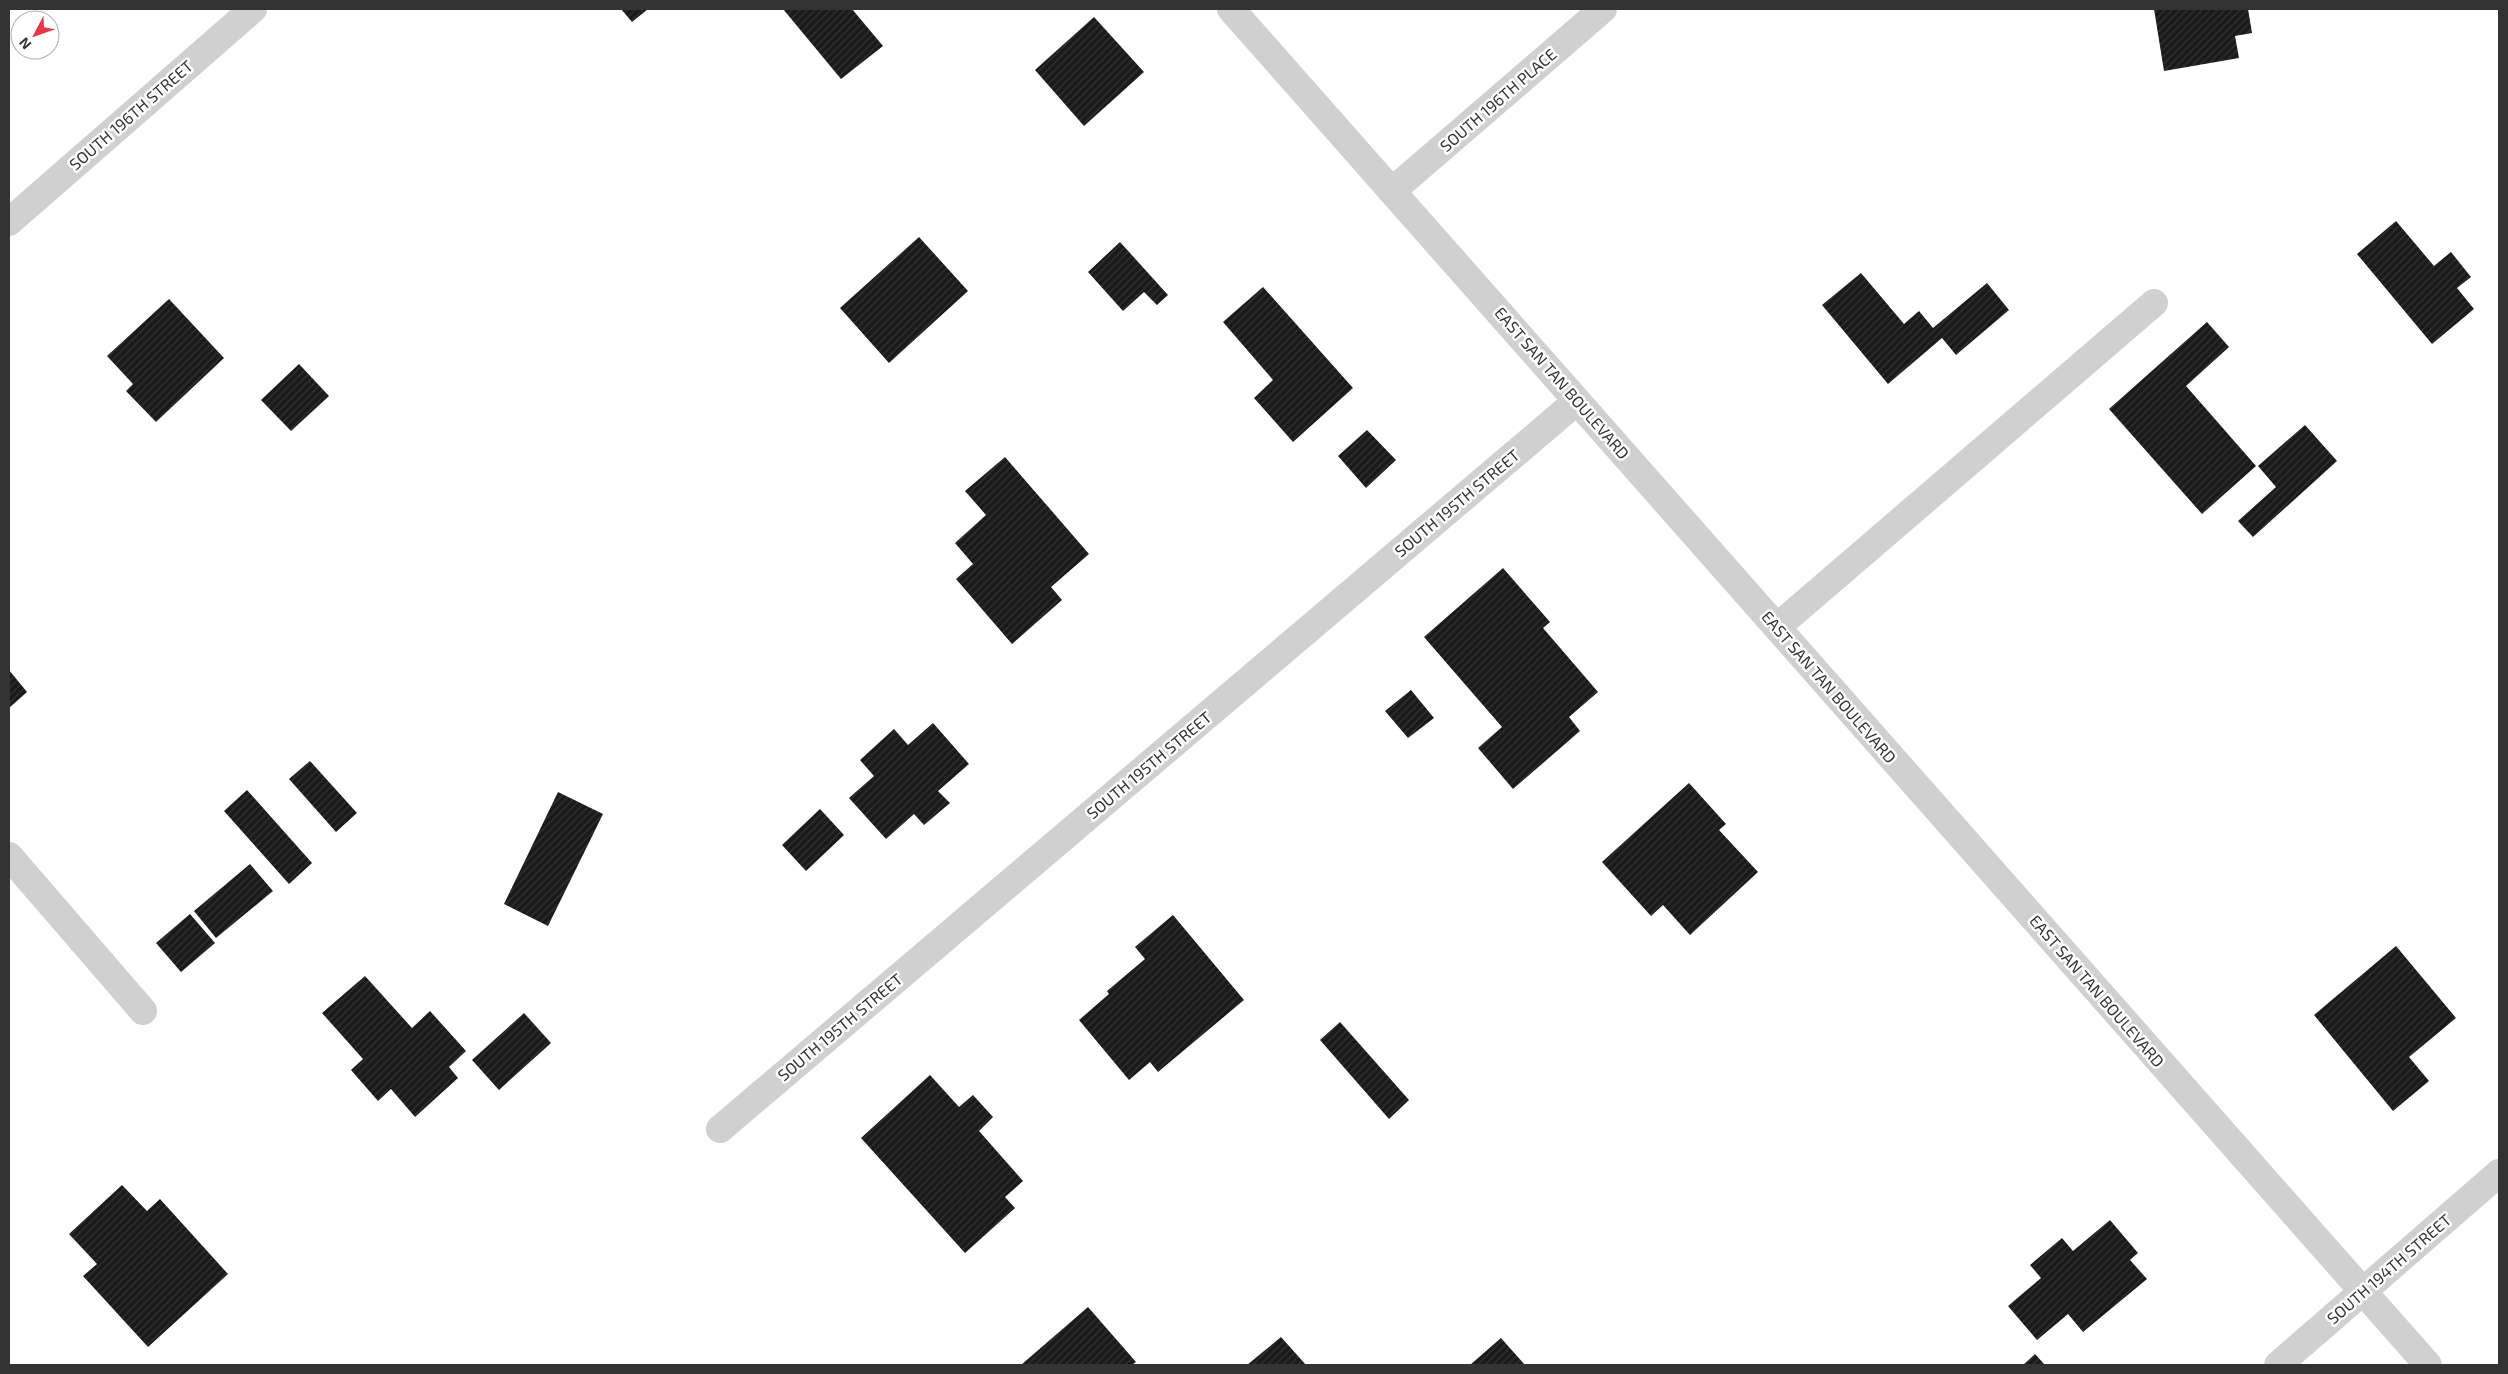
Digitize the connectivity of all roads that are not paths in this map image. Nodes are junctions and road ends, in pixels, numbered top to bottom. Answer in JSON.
{"nodes":[{"id":1,"x":253,"y":9,"type":"edge"},
{"id":2,"x":1232,"y":9,"type":"edge"},
{"id":3,"x":1604,"y":9,"type":"edge"},
{"id":4,"x":1392,"y":191,"type":"junction"},
{"id":5,"x":9,"y":222,"type":"edge"},
{"id":6,"x":2154,"y":303,"type":"dead end"},
{"id":7,"x":1577,"y":401,"type":"junction"},
{"id":8,"x":1777,"y":627,"type":"junction"},
{"id":9,"x":9,"y":856,"type":"edge"},
{"id":10,"x":143,"y":1011,"type":"dead end"},
{"id":11,"x":720,"y":1129,"type":"dead end"},
{"id":12,"x":2499,"y":1173,"type":"edge"},
{"id":13,"x":2363,"y":1292,"type":"junction"},
{"id":14,"x":2278,"y":1365,"type":"edge"},
{"id":15,"x":2428,"y":1365,"type":"edge"}],
"edges":[{"from":1,"to":5,"type":"street","name":"SOUTH 196TH STREET"},
{"from":2,"to":4,"type":"street","name":"EAST SAN TAN BOULEVARD"},
{"from":3,"to":4,"type":"street","name":"SOUTH 196TH PLACE"},
{"from":4,"to":7,"type":"street","name":"EAST SAN TAN BOULEVARD"},
{"from":6,"to":8,"type":"street"},
{"from":7,"to":8,"type":"street","name":"EAST SAN TAN BOULEVARD"},
{"from":7,"to":11,"type":"street","name":"SOUTH 195TH STREET"},
{"from":8,"to":13,"type":"street","name":"EAST SAN TAN BOULEVARD"},
{"from":9,"to":10,"type":"street"},
{"from":12,"to":13,"type":"street","name":"SOUTH 194TH STREET"},
{"from":13,"to":14,"type":"street","name":"SOUTH 194TH STREET"},
{"from":13,"to":15,"type":"street","name":"EAST SAN TAN BOULEVARD"}]}
